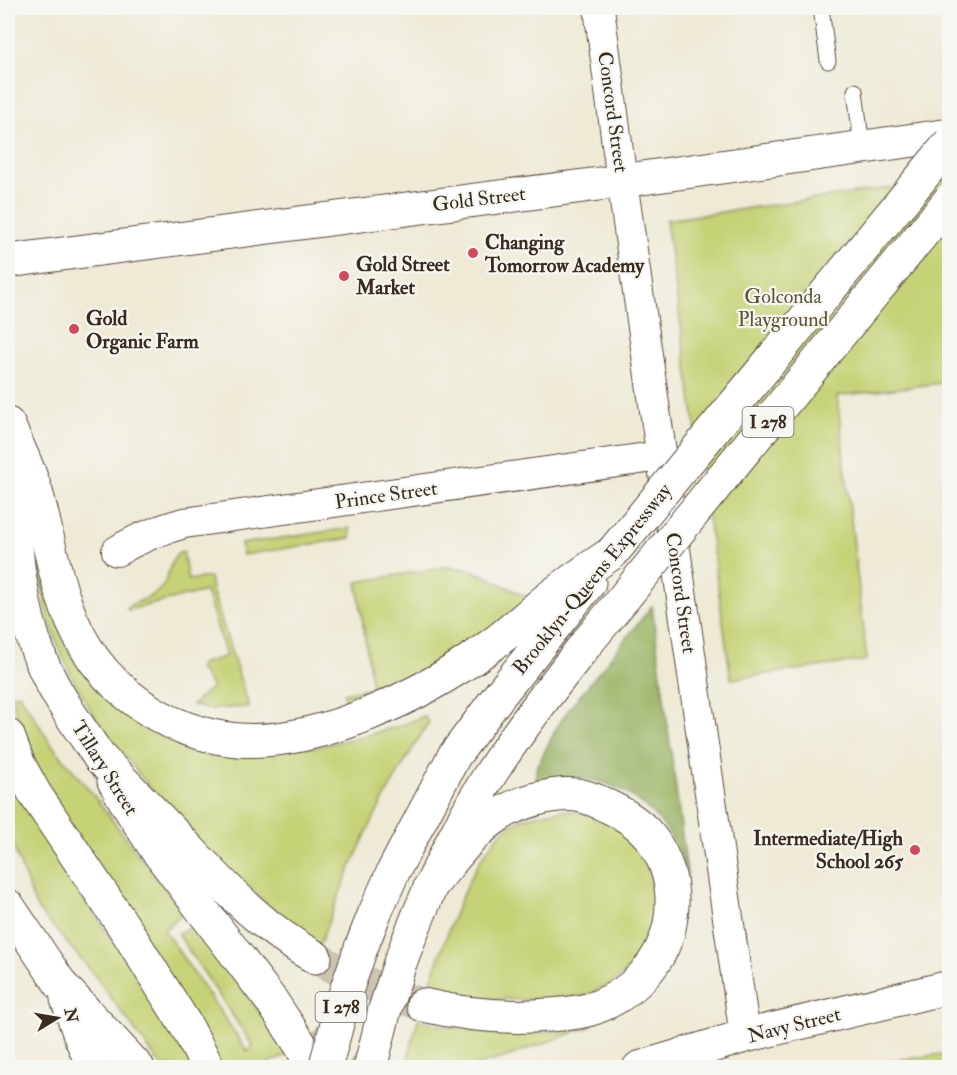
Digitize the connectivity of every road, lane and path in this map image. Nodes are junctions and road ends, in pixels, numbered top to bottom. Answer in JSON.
{"nodes":[{"id":1,"x":599,"y":8,"type":"edge"},
{"id":2,"x":821,"y":8,"type":"edge"},
{"id":3,"x":828,"y":61,"type":"dead end"},
{"id":4,"x":855,"y":91,"type":"dead end"},
{"id":5,"x":950,"y":135,"type":"edge"},
{"id":6,"x":950,"y":143,"type":"edge"},
{"id":7,"x":862,"y":147,"type":"junction"},
{"id":8,"x":622,"y":181,"type":"junction"},
{"id":9,"x":950,"y":201,"type":"edge"},
{"id":10,"x":8,"y":261,"type":"edge"},
{"id":11,"x":8,"y":424,"type":"edge"},
{"id":12,"x":661,"y":456,"type":"junction"},
{"id":13,"x":117,"y":551,"type":"dead end"},
{"id":14,"x":549,"y":614,"type":"junction"},
{"id":15,"x":8,"y":736,"type":"edge"},
{"id":16,"x":100,"y":758,"type":"junction"},
{"id":17,"x":430,"y":887,"type":"junction"},
{"id":18,"x":8,"y":906,"type":"edge"},
{"id":19,"x":315,"y":957,"type":"tunnel mouth"},
{"id":20,"x":62,"y":986,"type":"junction"},
{"id":21,"x":950,"y":987,"type":"edge"},
{"id":22,"x":423,"y":1005,"type":"tunnel mouth"},
{"id":23,"x":745,"y":1036,"type":"junction"},
{"id":24,"x":94,"y":1068,"type":"edge"},
{"id":25,"x":138,"y":1068,"type":"edge"},
{"id":26,"x":208,"y":1068,"type":"edge"},
{"id":27,"x":313,"y":1068,"type":"tunnel mouth"},
{"id":28,"x":325,"y":1068,"type":"edge"},
{"id":29,"x":370,"y":1068,"type":"edge"},
{"id":30,"x":639,"y":1068,"type":"edge"}],
"edges":[{"from":1,"to":8,"type":"street","name":"Concord Street"},
{"from":2,"to":3,"type":"lane"},
{"from":4,"to":7,"type":"lane"},
{"from":5,"to":7,"type":"main road","name":"Gold Street"},
{"from":6,"to":14,"type":"main road","name":"Brooklyn-Queens Expressway","number":"I 278","bridge":true},
{"from":7,"to":8,"type":"main road","name":"Gold Street"},
{"from":8,"to":10,"type":"main road","name":"Gold Street"},
{"from":8,"to":12,"type":"street","name":"Concord Street"},
{"from":9,"to":17,"type":"main road","name":"Brooklyn-Queens Expressway","number":"I 278","bridge":true},
{"from":11,"to":14,"type":"main road"},
{"from":11,"to":16,"type":"main road","name":"Tillary Street"},
{"from":12,"to":13,"type":"street","name":"Prince Street"},
{"from":12,"to":23,"type":"street","name":"Concord Street"},
{"from":14,"to":28,"type":"main road","name":"Brooklyn-Queens Expressway","number":"I 278","bridge":true},
{"from":15,"to":26,"type":"main road"},
{"from":16,"to":19,"type":"main road"},
{"from":16,"to":27,"type":"main road","name":"Tillary Street"},
{"from":17,"to":22,"type":"main road"},
{"from":17,"to":29,"type":"main road","name":"Brooklyn-Queens Expressway","number":"I 278","bridge":true},
{"from":18,"to":20,"type":"main road"},
{"from":20,"to":24,"type":"main road"},
{"from":20,"to":25,"type":"main road"},
{"from":21,"to":23,"type":"main road","name":"Navy Street"},
{"from":23,"to":30,"type":"main road","name":"Navy Street"}]}
